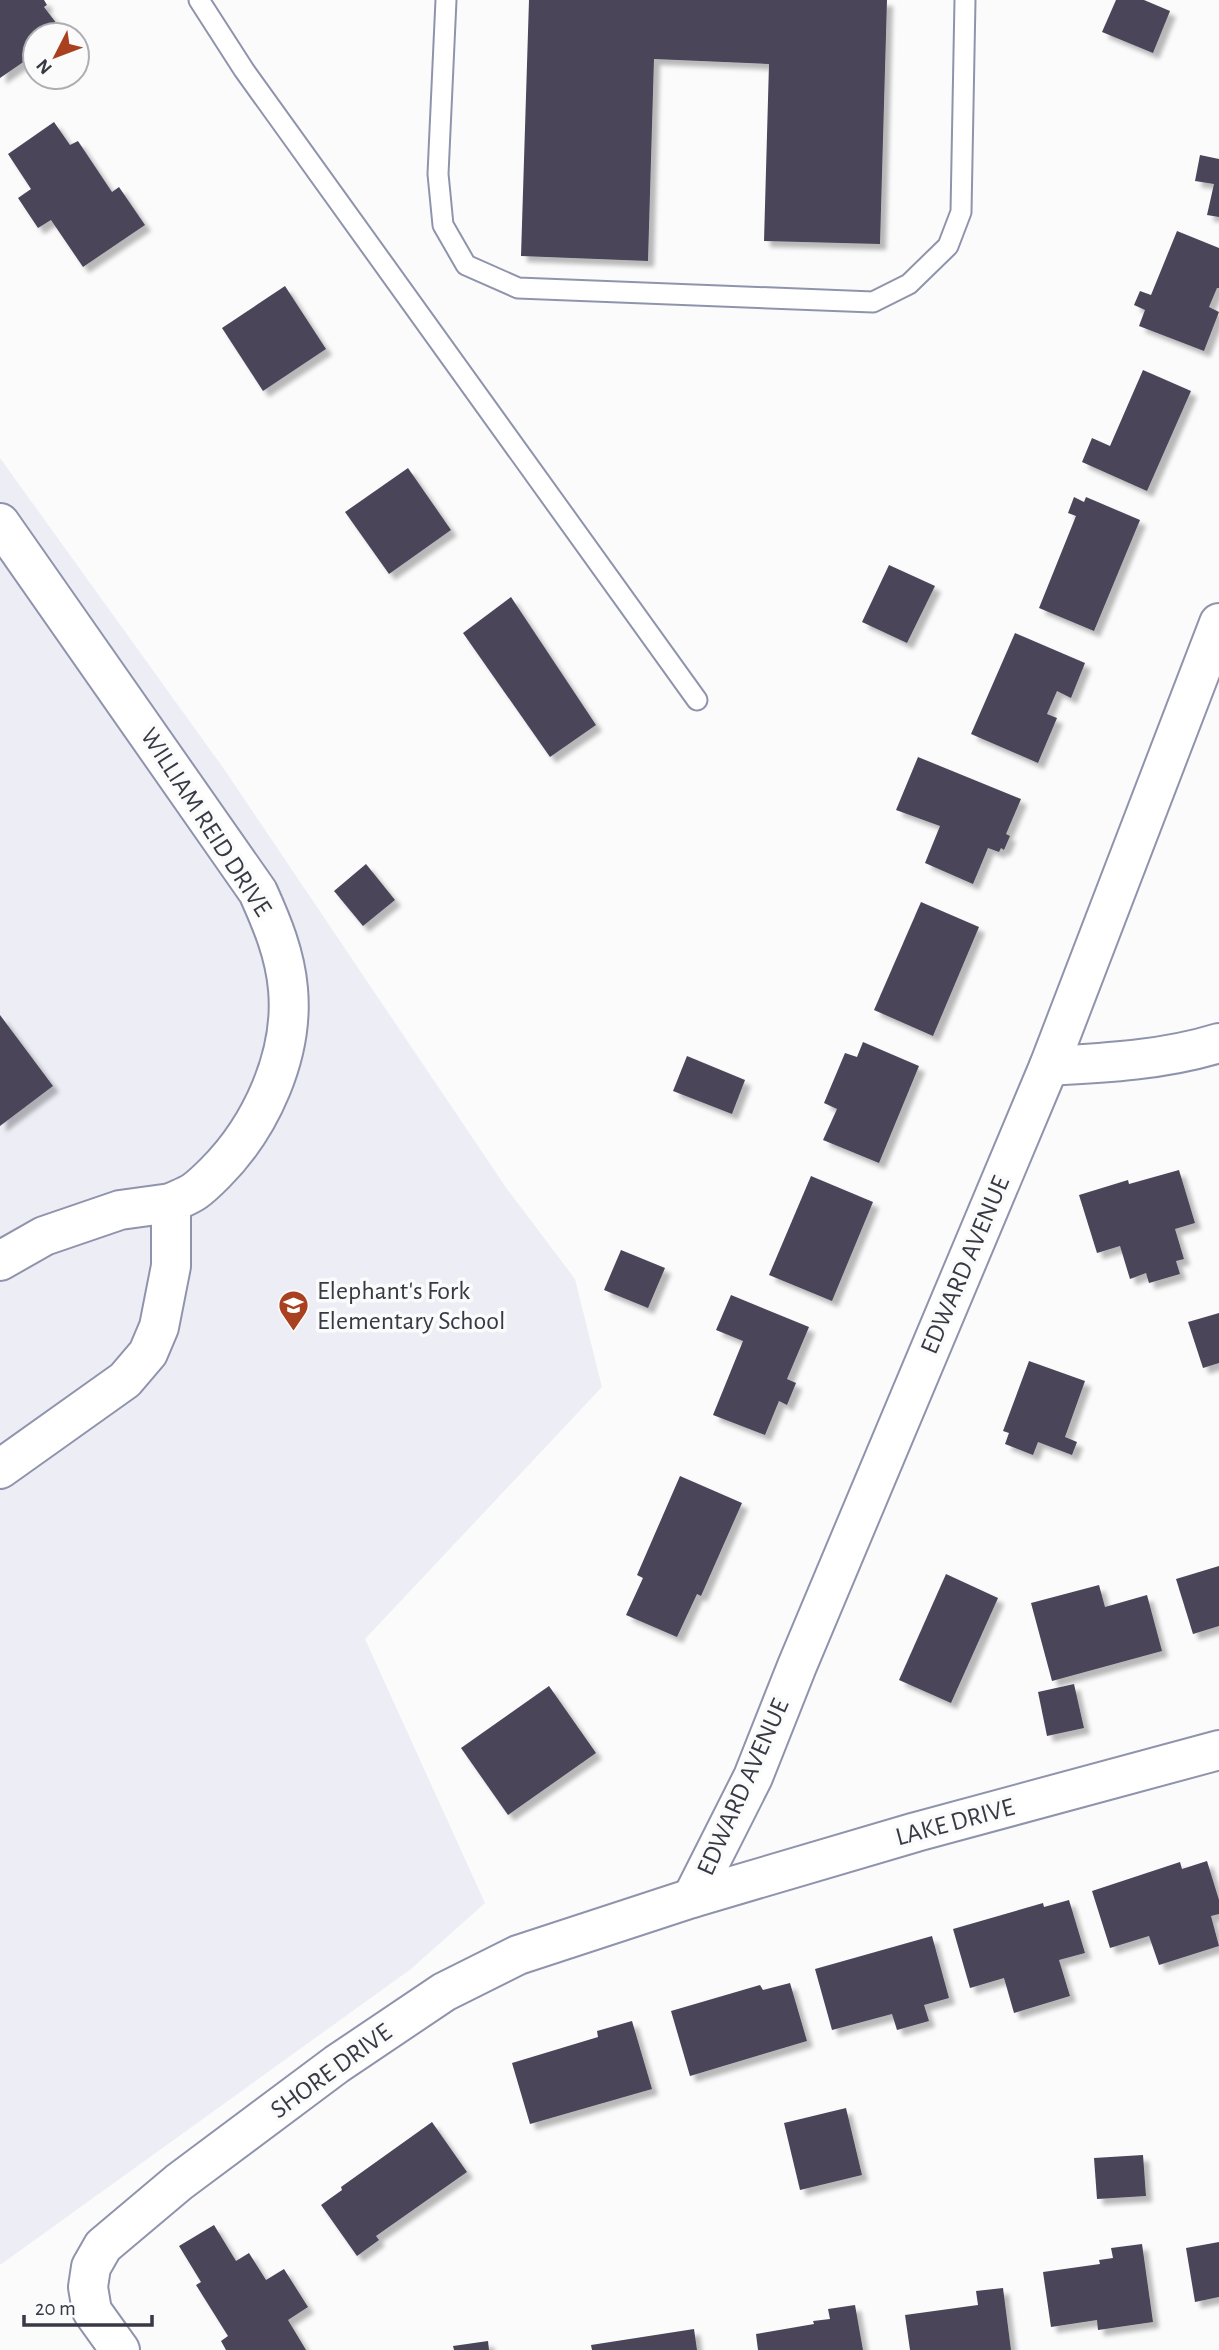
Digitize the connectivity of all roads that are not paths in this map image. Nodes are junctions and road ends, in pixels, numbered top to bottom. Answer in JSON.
{"nodes":[{"id":1,"x":199,"y":0,"type":"edge"},
{"id":2,"x":446,"y":0,"type":"edge"},
{"id":3,"x":965,"y":0,"type":"edge"},
{"id":4,"x":5,"y":543,"type":"edge"},
{"id":5,"x":1219,"y":623,"type":"edge"},
{"id":6,"x":697,"y":700,"type":"dead end"},
{"id":7,"x":1219,"y":1043,"type":"edge"},
{"id":8,"x":1049,"y":1066,"type":"junction"},
{"id":9,"x":171,"y":1203,"type":"junction"},
{"id":10,"x":0,"y":1261,"type":"edge"},
{"id":11,"x":0,"y":1469,"type":"edge"},
{"id":12,"x":1219,"y":1750,"type":"edge"},
{"id":13,"x":692,"y":1898,"type":"junction"},
{"id":14,"x":120,"y":2350,"type":"edge"}],
"edges":[{"from":1,"to":6,"type":"lane"},
{"from":2,"to":3,"type":"lane"},
{"from":4,"to":9,"type":"street","name":"WILLIAM REID DRIVE"},
{"from":5,"to":8,"type":"street","name":"EDWARD AVENUE"},
{"from":7,"to":8,"type":"street"},
{"from":8,"to":13,"type":"street","name":"EDWARD AVENUE"},
{"from":9,"to":10,"type":"street","name":"WILLIAM REID DRIVE"},
{"from":9,"to":11,"type":"street"},
{"from":12,"to":13,"type":"street","name":"LAKE DRIVE"},
{"from":13,"to":14,"type":"street","name":"SHORE DRIVE"}]}
